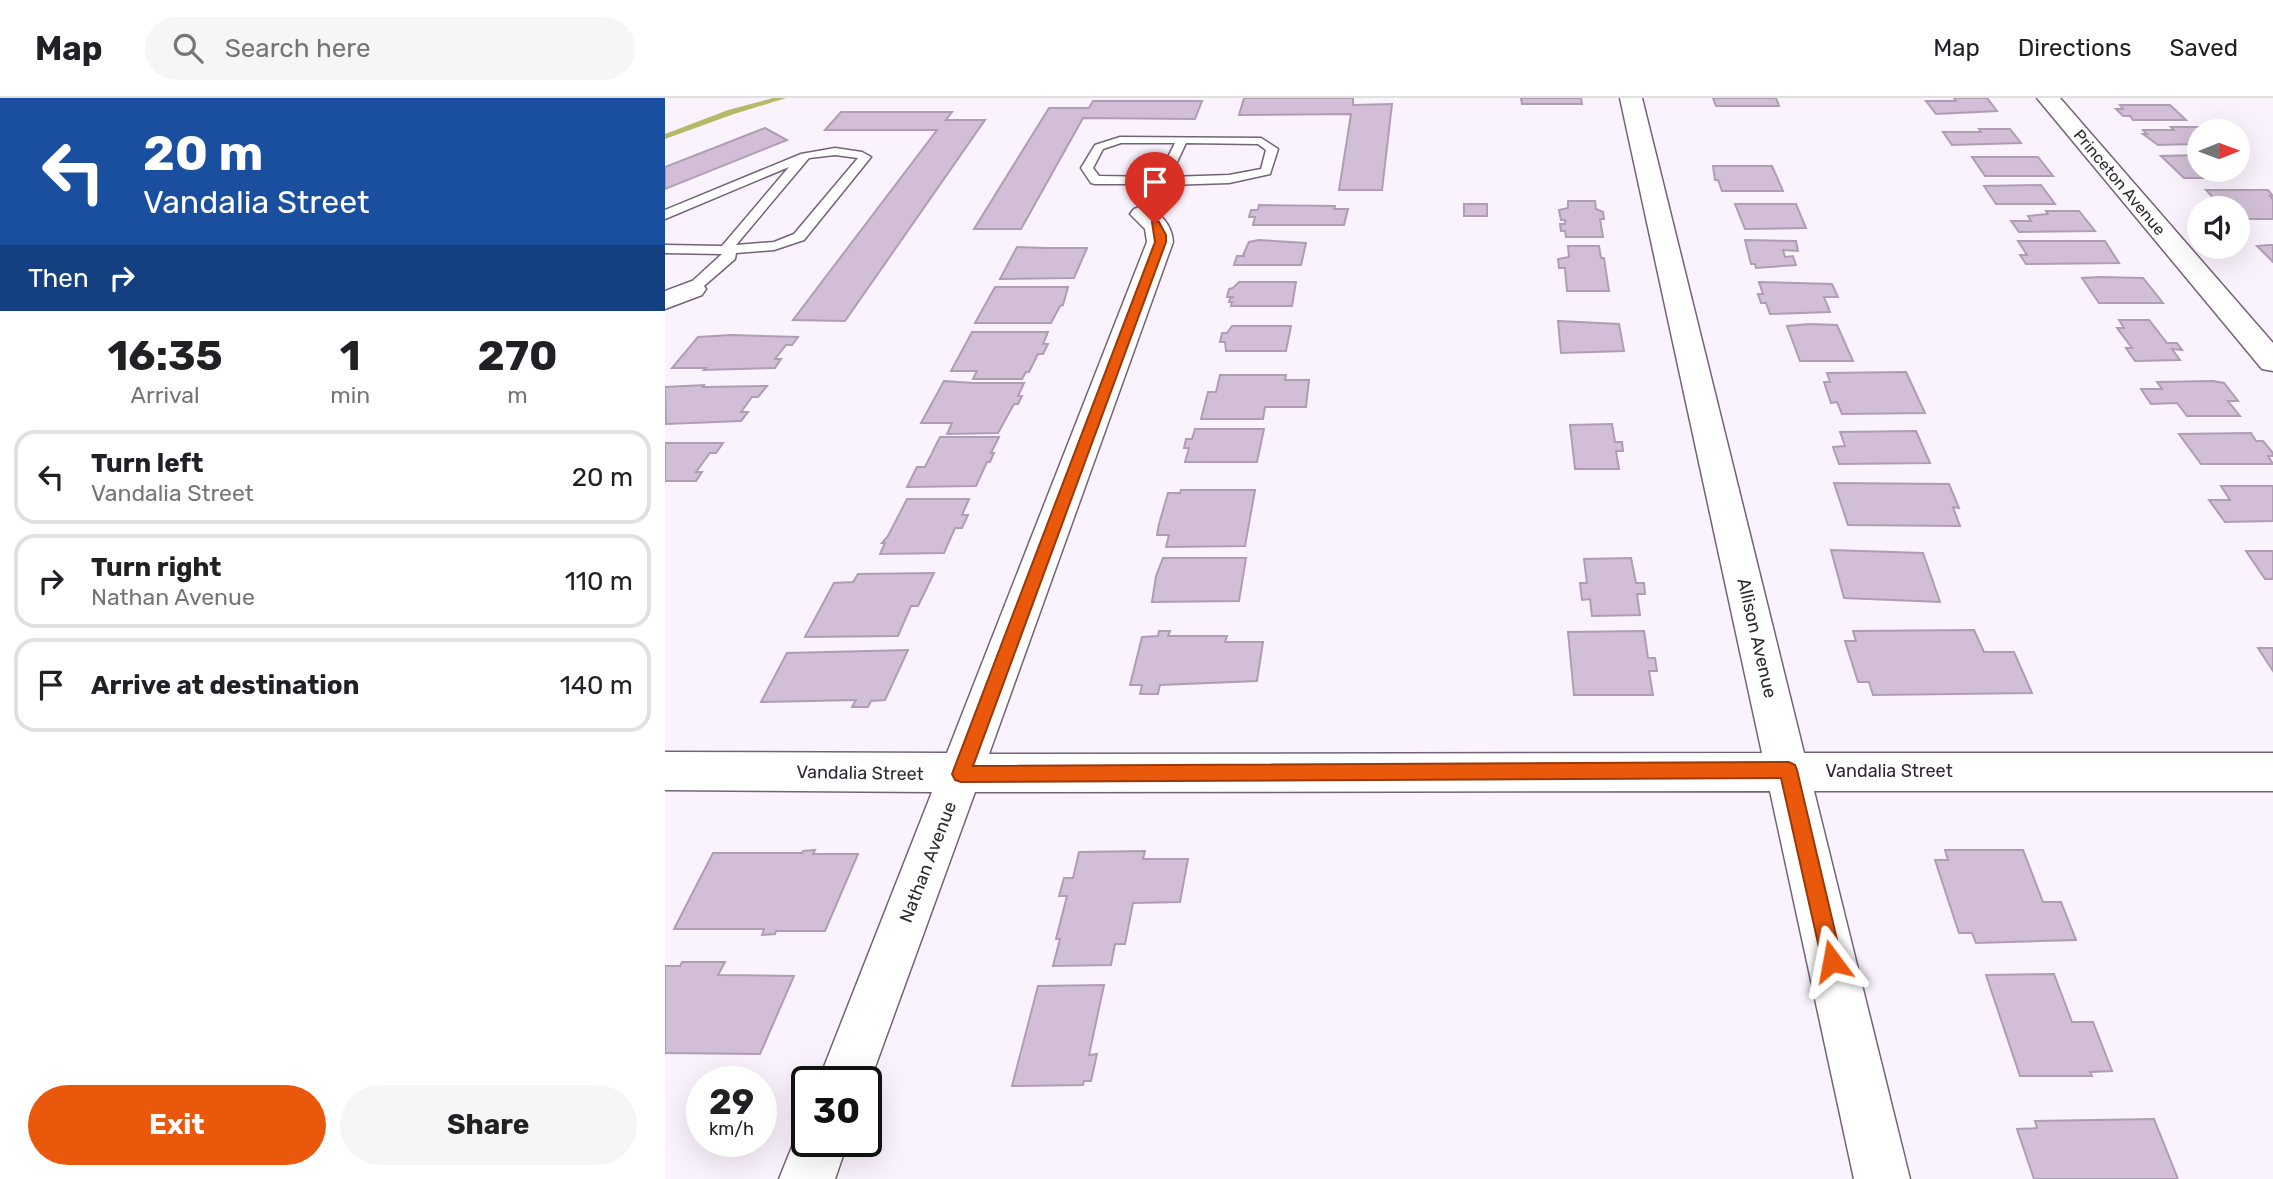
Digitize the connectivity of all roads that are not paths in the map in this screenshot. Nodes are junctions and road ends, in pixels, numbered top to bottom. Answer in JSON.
{"nodes":[{"id":1,"x":1631,"y":98,"type":"edge"},
{"id":2,"x":2048,"y":98,"type":"edge"},
{"id":3,"x":1182,"y":140,"type":"junction"},
{"id":4,"x":805,"y":156,"type":"junction"},
{"id":5,"x":1164,"y":179,"type":"junction"},
{"id":6,"x":1143,"y":214,"type":"joint"},
{"id":7,"x":665,"y":215,"type":"edge"},
{"id":8,"x":727,"y":248,"type":"junction"},
{"id":9,"x":665,"y":249,"type":"edge"},
{"id":10,"x":692,"y":289,"type":"joint"},
{"id":11,"x":665,"y":301,"type":"edge"},
{"id":12,"x":2273,"y":362,"type":"edge"},
{"id":13,"x":1789,"y":770,"type":"junction"},
{"id":14,"x":665,"y":771,"type":"edge"},
{"id":15,"x":2273,"y":772,"type":"edge"},
{"id":16,"x":961,"y":774,"type":"junction"},
{"id":17,"x":850,"y":1066,"type":"edge"},
{"id":18,"x":815,"y":1157,"type":"edge"},
{"id":19,"x":807,"y":1179,"type":"edge"},
{"id":20,"x":1882,"y":1179,"type":"edge"}],
"edges":[{"from":1,"to":13,"type":"street","name":"Allison Avenue"},
{"from":2,"to":12,"type":"street","name":"Princeton Avenue"},
{"from":3,"to":5,"type":"lane"},
{"from":3,"to":5,"type":"lane"},
{"from":3,"to":5,"type":"lane"},
{"from":4,"to":7,"type":"lane"},
{"from":4,"to":8,"type":"lane"},
{"from":4,"to":8,"type":"lane"},
{"from":5,"to":6,"type":"lane"},
{"from":6,"to":16,"type":"street","name":"Nathan Avenue"},
{"from":8,"to":9,"type":"lane"},
{"from":8,"to":10,"type":"lane"},
{"from":10,"to":11,"type":"street"},
{"from":13,"to":15,"type":"street","name":"Vandalia Street"},
{"from":13,"to":16,"type":"street","name":"Vandalia Street"},
{"from":13,"to":20,"type":"street","name":"Allison Avenue"},
{"from":14,"to":16,"type":"street","name":"Vandalia Street"},
{"from":16,"to":17,"type":"street","name":"Nathan Avenue"},
{"from":18,"to":19,"type":"street"}]}
